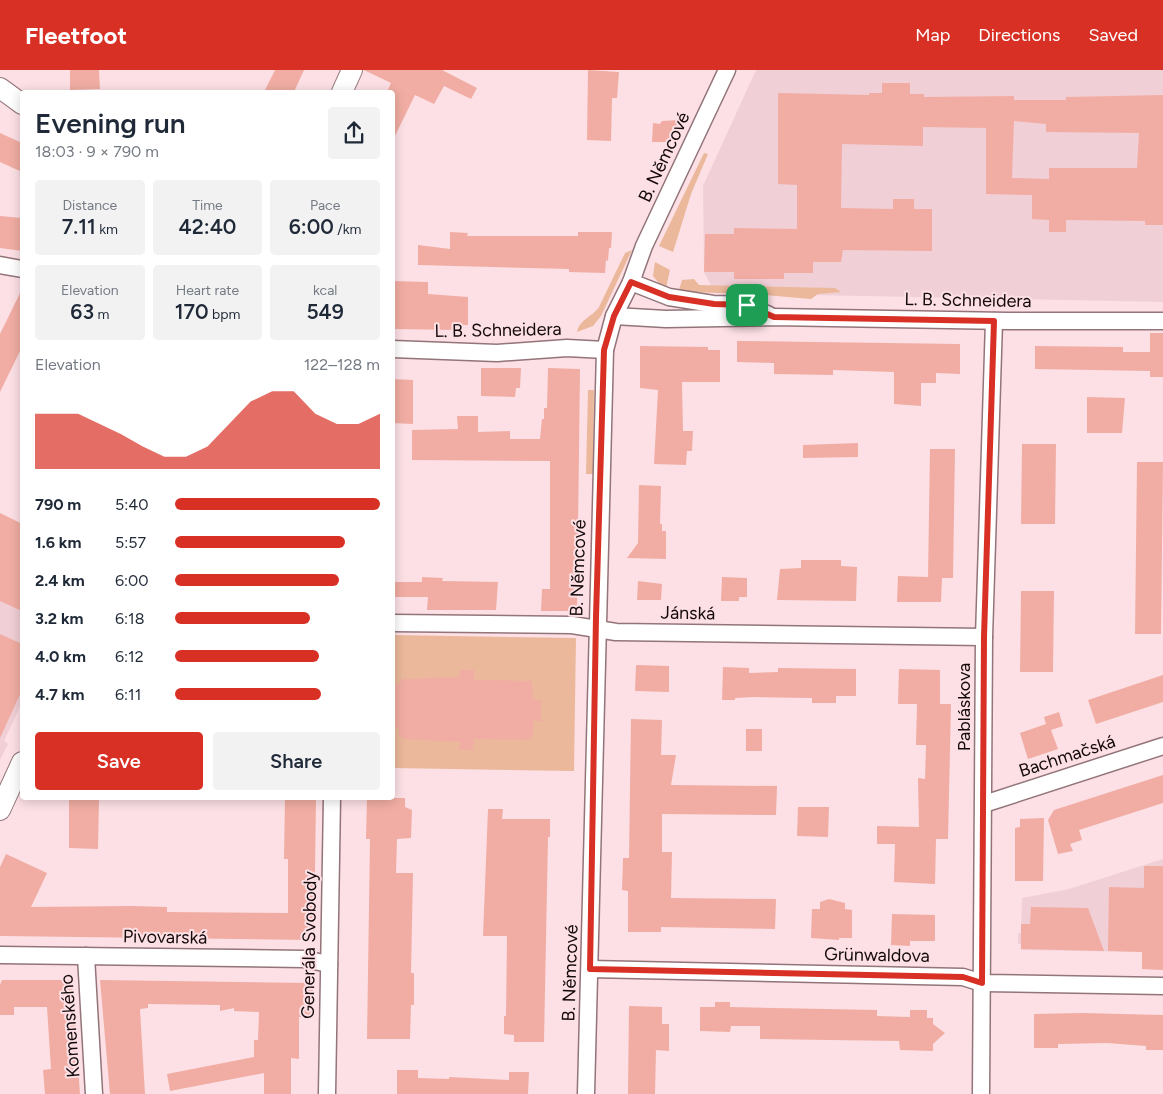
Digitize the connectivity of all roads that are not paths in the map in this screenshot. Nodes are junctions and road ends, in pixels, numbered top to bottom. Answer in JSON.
{"nodes":[{"id":1,"x":352,"y":70,"type":"edge"},
{"id":2,"x":727,"y":70,"type":"edge"},
{"id":3,"x":0,"y":88,"type":"edge"},
{"id":4,"x":343,"y":90,"type":"edge"},
{"id":5,"x":20,"y":103,"type":"edge"},
{"id":6,"x":0,"y":265,"type":"edge"},
{"id":7,"x":20,"y":269,"type":"edge"},
{"id":8,"x":631,"y":282,"type":"junction"},
{"id":9,"x":614,"y":316,"type":"junction"},
{"id":10,"x":774,"y":317,"type":"junction"},
{"id":11,"x":994,"y":321,"type":"junction"},
{"id":12,"x":1163,"y":321,"type":"edge"},
{"id":13,"x":395,"y":349,"type":"edge"},
{"id":14,"x":604,"y":350,"type":"junction"},
{"id":15,"x":395,"y":623,"type":"edge"},
{"id":16,"x":596,"y":629,"type":"junction"},
{"id":17,"x":984,"y":637,"type":"junction"},
{"id":18,"x":1163,"y":746,"type":"edge"},
{"id":19,"x":20,"y":766,"type":"edge"},
{"id":20,"x":332,"y":800,"type":"edge"},
{"id":21,"x":984,"y":804,"type":"junction"},
{"id":22,"x":0,"y":810,"type":"edge"},
{"id":23,"x":0,"y":955,"type":"edge"},
{"id":24,"x":86,"y":956,"type":"junction"},
{"id":25,"x":329,"y":964,"type":"junction"},
{"id":26,"x":590,"y":969,"type":"junction"},
{"id":27,"x":982,"y":983,"type":"junction"},
{"id":28,"x":1163,"y":986,"type":"edge"},
{"id":29,"x":94,"y":1094,"type":"edge"},
{"id":30,"x":326,"y":1094,"type":"edge"},
{"id":31,"x":586,"y":1094,"type":"edge"},
{"id":32,"x":981,"y":1094,"type":"edge"}],
"edges":[{"from":1,"to":4,"type":"street"},
{"from":2,"to":8,"type":"street","name":"B. Němcové"},
{"from":3,"to":5,"type":"street"},
{"from":6,"to":7,"type":"street"},
{"from":8,"to":9,"type":"street","name":"B. Němcové"},
{"from":8,"to":10,"type":"street","name":"L. B. Schneidera"},
{"from":9,"to":10,"type":"street","name":"L. B. Schneidera"},
{"from":9,"to":14,"type":"street","name":"B. Němcové"},
{"from":10,"to":11,"type":"street","name":"L. B. Schneidera"},
{"from":11,"to":12,"type":"street","name":"L. B. Schneidera"},
{"from":11,"to":17,"type":"street","name":"Pabláskova"},
{"from":13,"to":14,"type":"street","name":"L. B. Schneidera"},
{"from":14,"to":16,"type":"street","name":"B. Němcové"},
{"from":15,"to":16,"type":"street","name":"Jánská"},
{"from":16,"to":17,"type":"street","name":"Jánská"},
{"from":16,"to":26,"type":"street","name":"B. Němcové"},
{"from":17,"to":21,"type":"street","name":"Pabláskova"},
{"from":18,"to":21,"type":"street","name":"Bachmačská"},
{"from":19,"to":22,"type":"street"},
{"from":20,"to":25,"type":"street","name":"Generála Svobody"},
{"from":21,"to":27,"type":"street","name":"Pabláskova"},
{"from":23,"to":24,"type":"street","name":"Pivovarská"},
{"from":24,"to":25,"type":"street","name":"Pivovarská"},
{"from":24,"to":29,"type":"street","name":"Komenského"},
{"from":25,"to":30,"type":"street","name":"Generála Svobody"},
{"from":26,"to":27,"type":"street","name":"Grünwaldova"},
{"from":26,"to":31,"type":"street","name":"B. Němcové"},
{"from":27,"to":28,"type":"street","name":"Grünwaldova"},
{"from":27,"to":32,"type":"street","name":"Pabláskova"}]}
